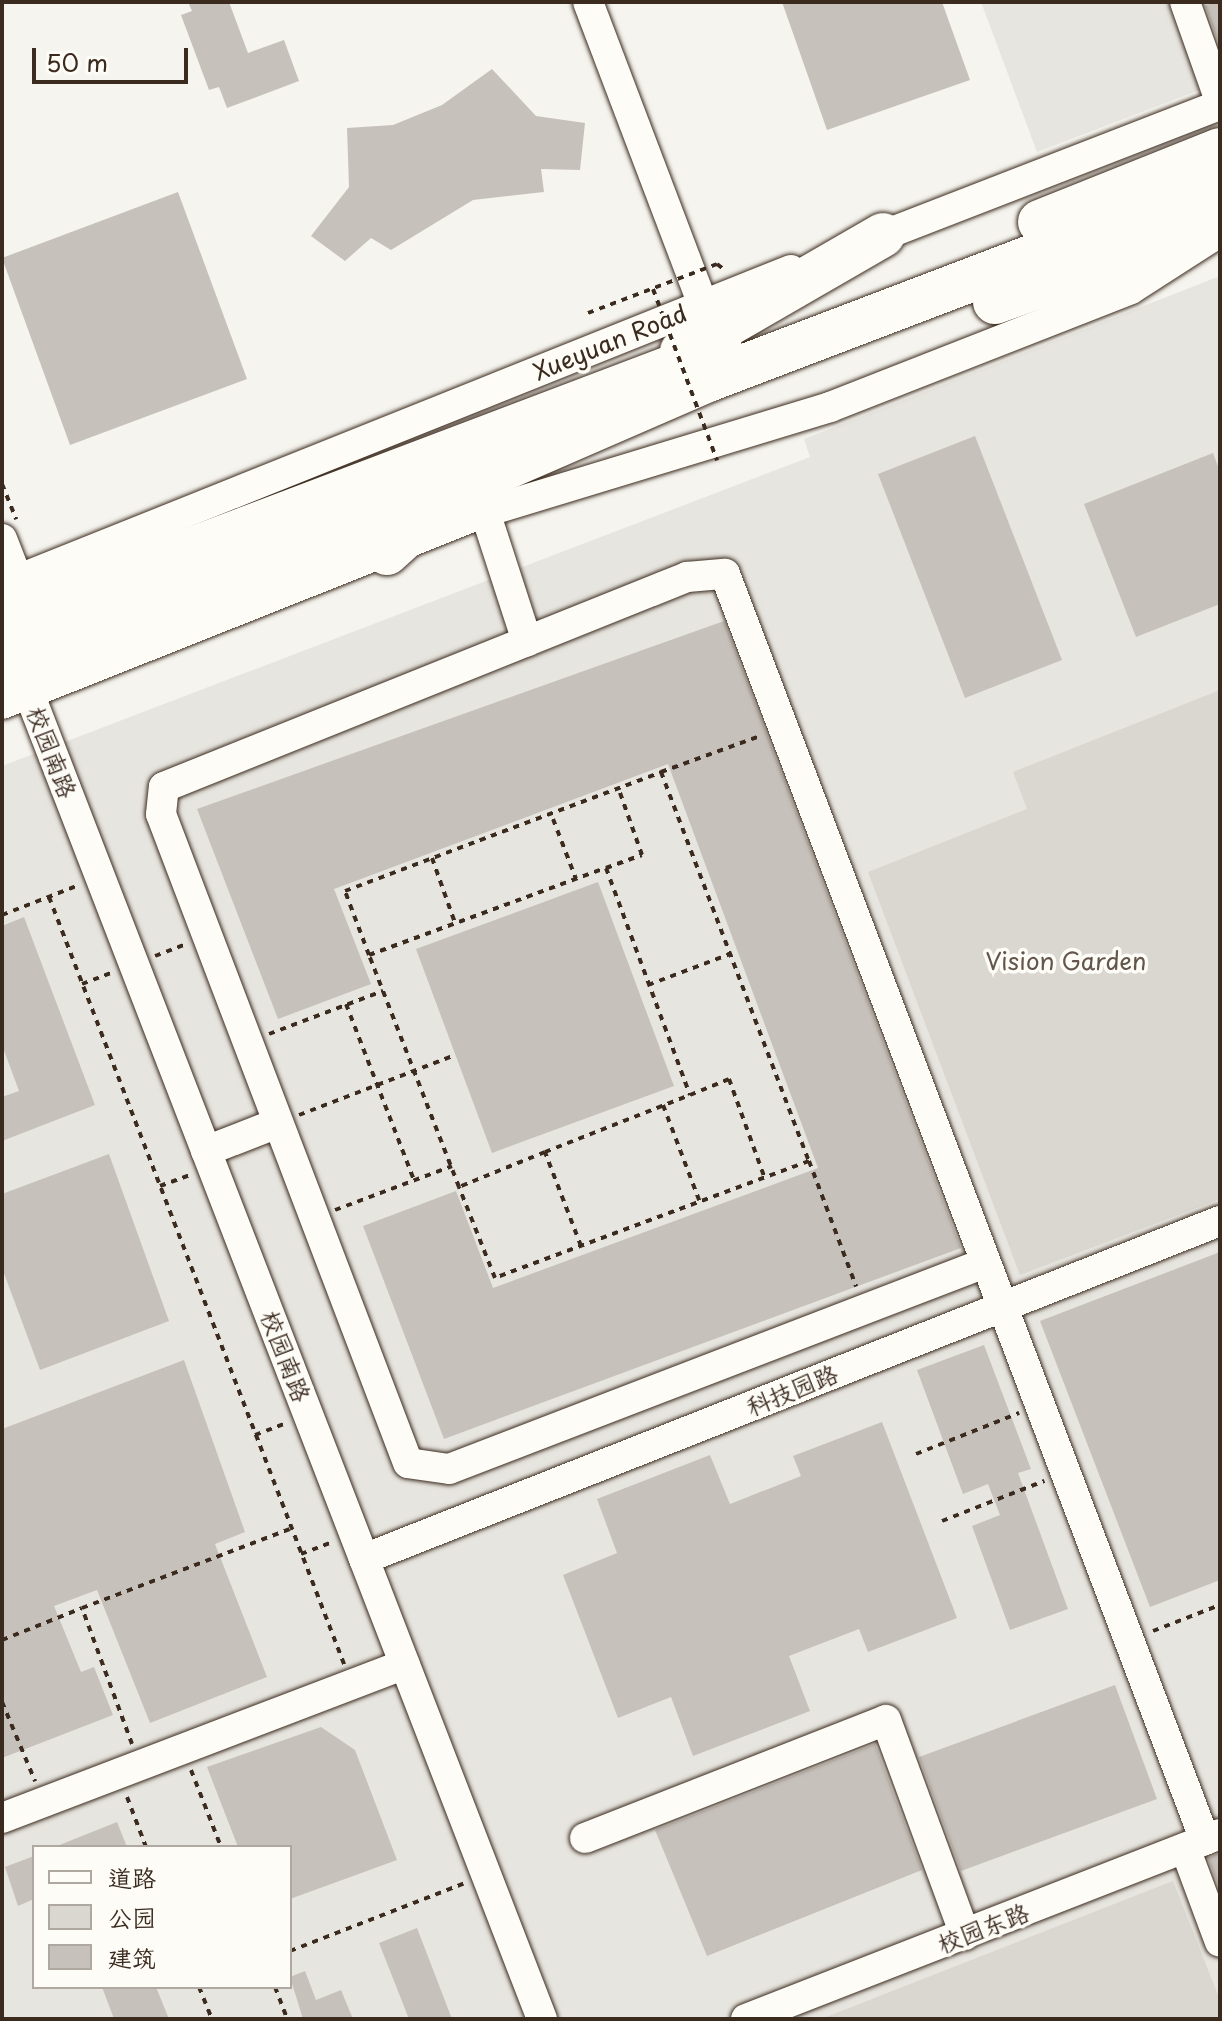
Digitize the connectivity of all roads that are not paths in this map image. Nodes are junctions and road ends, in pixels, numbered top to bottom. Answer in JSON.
{"nodes":[{"id":1,"x":588,"y":2,"type":"edge"},
{"id":2,"x":1185,"y":2,"type":"edge"},
{"id":3,"x":1220,"y":103,"type":"edge"},
{"id":4,"x":1220,"y":150,"type":"edge"},
{"id":5,"x":1220,"y":185,"type":"edge"},
{"id":6,"x":1220,"y":221,"type":"edge"},
{"id":7,"x":1220,"y":232,"type":"edge"},
{"id":8,"x":883,"y":235,"type":"junction"},
{"id":9,"x":703,"y":304,"type":"junction"},
{"id":10,"x":645,"y":372,"type":"junction"},
{"id":11,"x":708,"y":380,"type":"junction"},
{"id":12,"x":266,"y":483,"type":"junction"},
{"id":13,"x":322,"y":495,"type":"junction"},
{"id":14,"x":471,"y":500,"type":"junction"},
{"id":15,"x":2,"y":539,"type":"edge"},
{"id":16,"x":387,"y":553,"type":"joint"},
{"id":17,"x":10,"y":583,"type":"edge"},
{"id":18,"x":2,"y":621,"type":"edge"},
{"id":19,"x":527,"y":641,"type":"junction"},
{"id":20,"x":11,"y":688,"type":"edge"},
{"id":21,"x":288,"y":1119,"type":"junction"},
{"id":22,"x":210,"y":1160,"type":"junction"},
{"id":23,"x":1220,"y":1221,"type":"edge"},
{"id":24,"x":985,"y":1263,"type":"junction"},
{"id":25,"x":1002,"y":1307,"type":"junction"},
{"id":26,"x":364,"y":1559,"type":"junction"},
{"id":27,"x":405,"y":1664,"type":"junction"},
{"id":28,"x":2,"y":1818,"type":"edge"},
{"id":29,"x":585,"y":1838,"type":"dead end"},
{"id":30,"x":1203,"y":1841,"type":"edge"},
{"id":31,"x":965,"y":1935,"type":"junction"},
{"id":32,"x":1220,"y":1942,"type":"edge"},
{"id":33,"x":542,"y":2019,"type":"edge"},
{"id":34,"x":746,"y":2019,"type":"edge"}],
"edges":[{"from":1,"to":9,"type":"street"},
{"from":2,"to":3,"type":"street"},
{"from":3,"to":8,"type":"street","name":"Xueyuan Road"},
{"from":4,"to":10,"type":"highway","name":"Xueyuan Road"},
{"from":5,"to":11,"type":"highway"},
{"from":6,"to":11,"type":"highway"},
{"from":7,"to":14,"type":"street"},
{"from":8,"to":9,"type":"street","name":"Xueyuan Road"},
{"from":8,"to":10,"type":"highway"},
{"from":9,"to":12,"type":"street","name":"Xueyuan Road"},
{"from":10,"to":13,"type":"highway","name":"Xueyuan Road"},
{"from":11,"to":14,"type":"highway"},
{"from":12,"to":13,"type":"highway"},
{"from":12,"to":17,"type":"street","name":"Xueyuan Road"},
{"from":13,"to":18,"type":"highway","name":"Xueyuan Road"},
{"from":14,"to":16,"type":"highway"},
{"from":14,"to":19,"type":"street"},
{"from":14,"to":20,"type":"highway"},
{"from":15,"to":17,"type":"street"},
{"from":16,"to":20,"type":"street"},
{"from":19,"to":21,"type":"street"},
{"from":19,"to":24,"type":"street"},
{"from":20,"to":22,"type":"street","name":"校园南路"},
{"from":21,"to":22,"type":"street"},
{"from":21,"to":24,"type":"street"},
{"from":22,"to":26,"type":"street","name":"校园南路"},
{"from":23,"to":25,"type":"street","name":"科技园路"},
{"from":24,"to":25,"type":"street"},
{"from":25,"to":26,"type":"street","name":"科技园路"},
{"from":25,"to":30,"type":"street"},
{"from":26,"to":27,"type":"street","name":"校园南路"},
{"from":27,"to":28,"type":"street"},
{"from":27,"to":33,"type":"street","name":"校园南路"},
{"from":29,"to":31,"type":"street"},
{"from":30,"to":31,"type":"street","name":"校园东路"},
{"from":30,"to":32,"type":"street"},
{"from":31,"to":34,"type":"street","name":"校园东路"}]}
